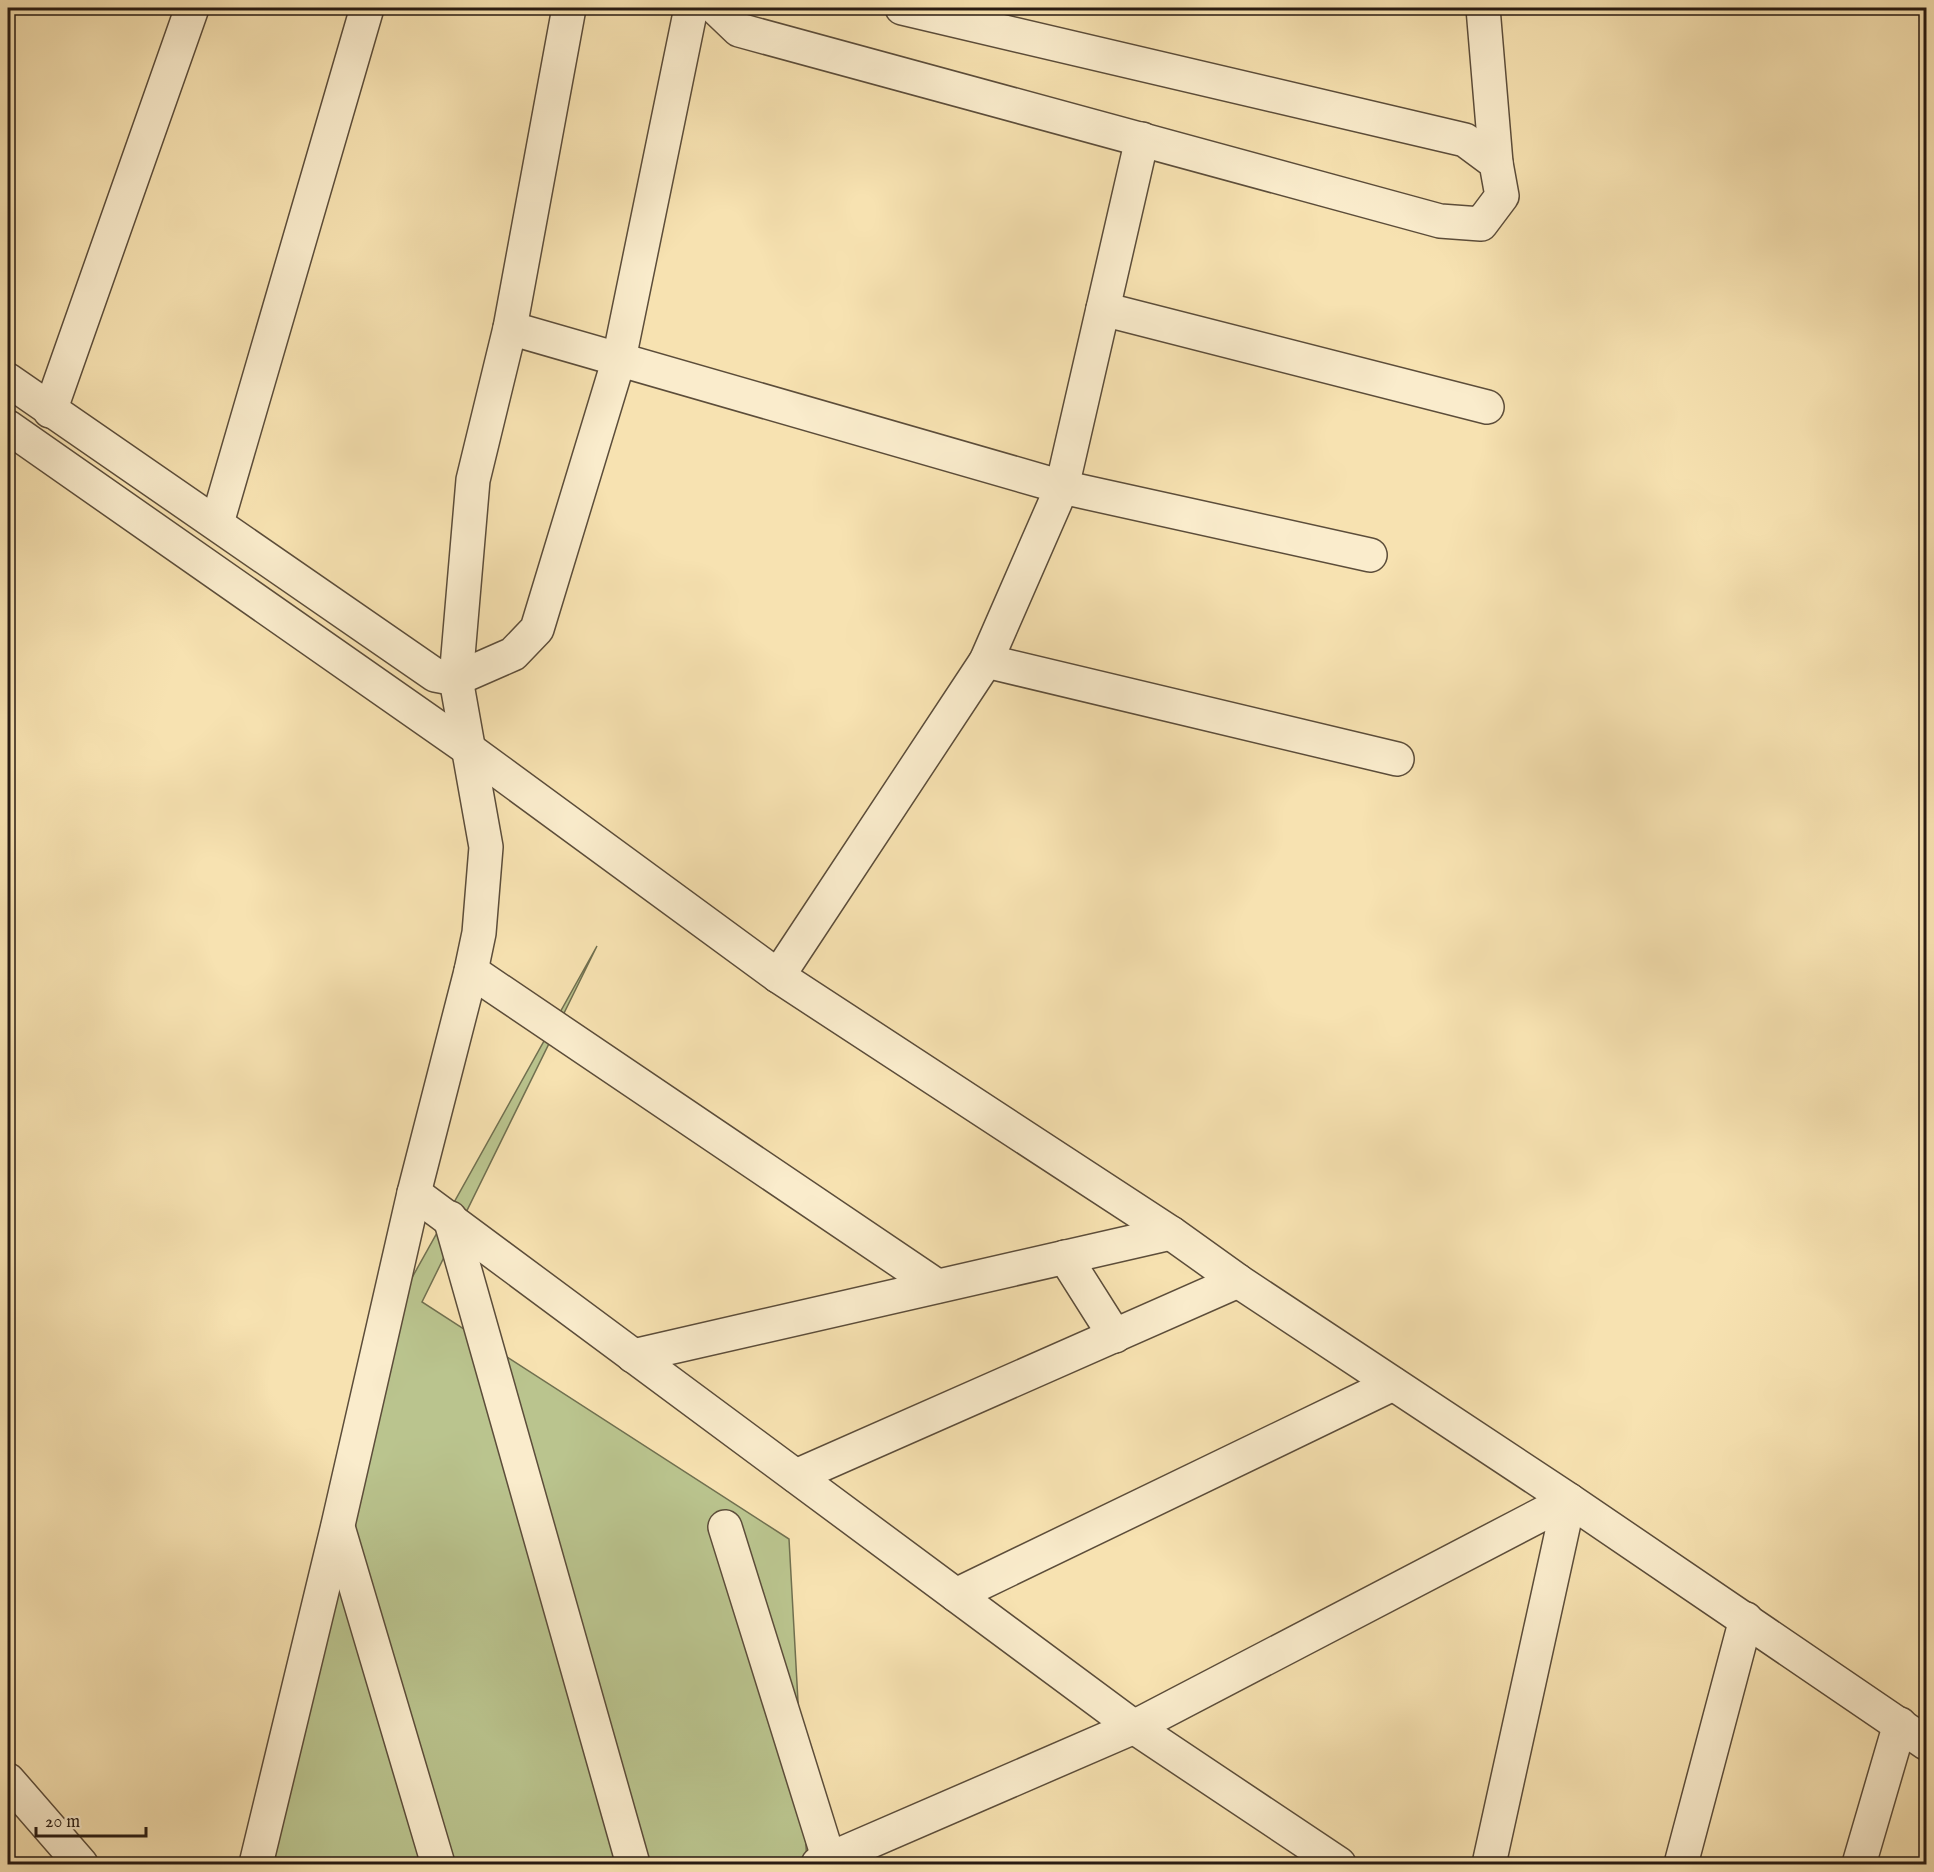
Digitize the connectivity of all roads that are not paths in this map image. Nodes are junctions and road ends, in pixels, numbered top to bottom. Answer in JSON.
{"nodes":[{"id":1,"x":192,"y":8,"type":"edge"},
{"id":2,"x":367,"y":8,"type":"edge"},
{"id":3,"x":569,"y":8,"type":"edge"},
{"id":4,"x":691,"y":8,"type":"edge"},
{"id":5,"x":716,"y":8,"type":"edge"},
{"id":6,"x":902,"y":8,"type":"edge"},
{"id":7,"x":1483,"y":8,"type":"edge"},
{"id":8,"x":1142,"y":138,"type":"junction"},
{"id":9,"x":1496,"y":163,"type":"junction"},
{"id":10,"x":1103,"y":309,"type":"junction"},
{"id":11,"x":510,"y":328,"type":"junction"},
{"id":12,"x":619,"y":359,"type":"junction"},
{"id":13,"x":8,"y":380,"type":"edge"},
{"id":14,"x":1487,"y":407,"type":"dead end"},
{"id":15,"x":50,"y":411,"type":"junction"},
{"id":16,"x":8,"y":428,"type":"edge"},
{"id":17,"x":1062,"y":487,"type":"junction"},
{"id":18,"x":217,"y":523,"type":"junction"},
{"id":19,"x":1370,"y":555,"type":"dead end"},
{"id":20,"x":986,"y":661,"type":"junction"},
{"id":21,"x":456,"y":680,"type":"junction"},
{"id":22,"x":467,"y":748,"type":"junction"},
{"id":23,"x":1398,"y":759,"type":"dead end"},
{"id":24,"x":471,"y":971,"type":"junction"},
{"id":25,"x":777,"y":976,"type":"junction"},
{"id":26,"x":414,"y":1193,"type":"junction"},
{"id":27,"x":450,"y":1218,"type":"junction"},
{"id":28,"x":1171,"y":1233,"type":"junction"},
{"id":29,"x":1065,"y":1257,"type":"junction"},
{"id":30,"x":1238,"y":1281,"type":"junction"},
{"id":31,"x":936,"y":1286,"type":"junction"},
{"id":32,"x":1115,"y":1336,"type":"junction"},
{"id":33,"x":633,"y":1356,"type":"junction"},
{"id":34,"x":1393,"y":1384,"type":"junction"},
{"id":35,"x":796,"y":1476,"type":"junction"},
{"id":36,"x":1569,"y":1500,"type":"junction"},
{"id":37,"x":338,"y":1525,"type":"junction"},
{"id":38,"x":725,"y":1527,"type":"dead end"},
{"id":39,"x":956,"y":1595,"type":"junction"},
{"id":40,"x":1746,"y":1619,"type":"junction"},
{"id":41,"x":1900,"y":1724,"type":"junction"},
{"id":42,"x":1134,"y":1726,"type":"junction"},
{"id":43,"x":1926,"y":1743,"type":"edge"},
{"id":44,"x":8,"y":1780,"type":"edge"},
{"id":45,"x":823,"y":1862,"type":"edge"},
{"id":46,"x":81,"y":1864,"type":"edge"},
{"id":47,"x":256,"y":1864,"type":"edge"},
{"id":48,"x":438,"y":1864,"type":"edge"},
{"id":49,"x":633,"y":1864,"type":"edge"},
{"id":50,"x":1339,"y":1864,"type":"edge"},
{"id":51,"x":1489,"y":1864,"type":"edge"},
{"id":52,"x":1681,"y":1864,"type":"edge"},
{"id":53,"x":1859,"y":1864,"type":"edge"}],
"edges":[{"from":1,"to":15,"type":"street"},
{"from":2,"to":18,"type":"street"},
{"from":3,"to":11,"type":"street"},
{"from":4,"to":12,"type":"street"},
{"from":5,"to":8,"type":"street"},
{"from":6,"to":9,"type":"street"},
{"from":7,"to":9,"type":"street"},
{"from":8,"to":9,"type":"street"},
{"from":8,"to":10,"type":"street"},
{"from":10,"to":14,"type":"street"},
{"from":10,"to":17,"type":"street"},
{"from":11,"to":12,"type":"street"},
{"from":11,"to":21,"type":"street"},
{"from":12,"to":17,"type":"street"},
{"from":12,"to":21,"type":"street"},
{"from":13,"to":15,"type":"street"},
{"from":15,"to":18,"type":"street"},
{"from":16,"to":22,"type":"street"},
{"from":17,"to":19,"type":"street"},
{"from":17,"to":20,"type":"street"},
{"from":18,"to":21,"type":"street"},
{"from":20,"to":23,"type":"street"},
{"from":20,"to":25,"type":"street"},
{"from":21,"to":22,"type":"street"},
{"from":22,"to":24,"type":"street"},
{"from":22,"to":25,"type":"street"},
{"from":24,"to":26,"type":"street"},
{"from":24,"to":31,"type":"street"},
{"from":25,"to":28,"type":"street"},
{"from":26,"to":27,"type":"street"},
{"from":26,"to":37,"type":"street"},
{"from":27,"to":33,"type":"street"},
{"from":27,"to":49,"type":"street"},
{"from":28,"to":29,"type":"street"},
{"from":28,"to":30,"type":"street"},
{"from":29,"to":31,"type":"street"},
{"from":29,"to":32,"type":"street"},
{"from":30,"to":32,"type":"street"},
{"from":30,"to":34,"type":"street"},
{"from":31,"to":33,"type":"street"},
{"from":32,"to":35,"type":"street"},
{"from":33,"to":35,"type":"street"},
{"from":34,"to":36,"type":"street"},
{"from":34,"to":39,"type":"street"},
{"from":35,"to":39,"type":"street"},
{"from":36,"to":40,"type":"street"},
{"from":36,"to":42,"type":"street"},
{"from":36,"to":51,"type":"street"},
{"from":37,"to":47,"type":"street"},
{"from":37,"to":48,"type":"street"},
{"from":38,"to":45,"type":"street"},
{"from":39,"to":42,"type":"street"},
{"from":40,"to":41,"type":"street"},
{"from":40,"to":52,"type":"street"},
{"from":41,"to":43,"type":"street"},
{"from":41,"to":53,"type":"street"},
{"from":42,"to":45,"type":"street"},
{"from":42,"to":50,"type":"street"},
{"from":44,"to":46,"type":"street"}]}
